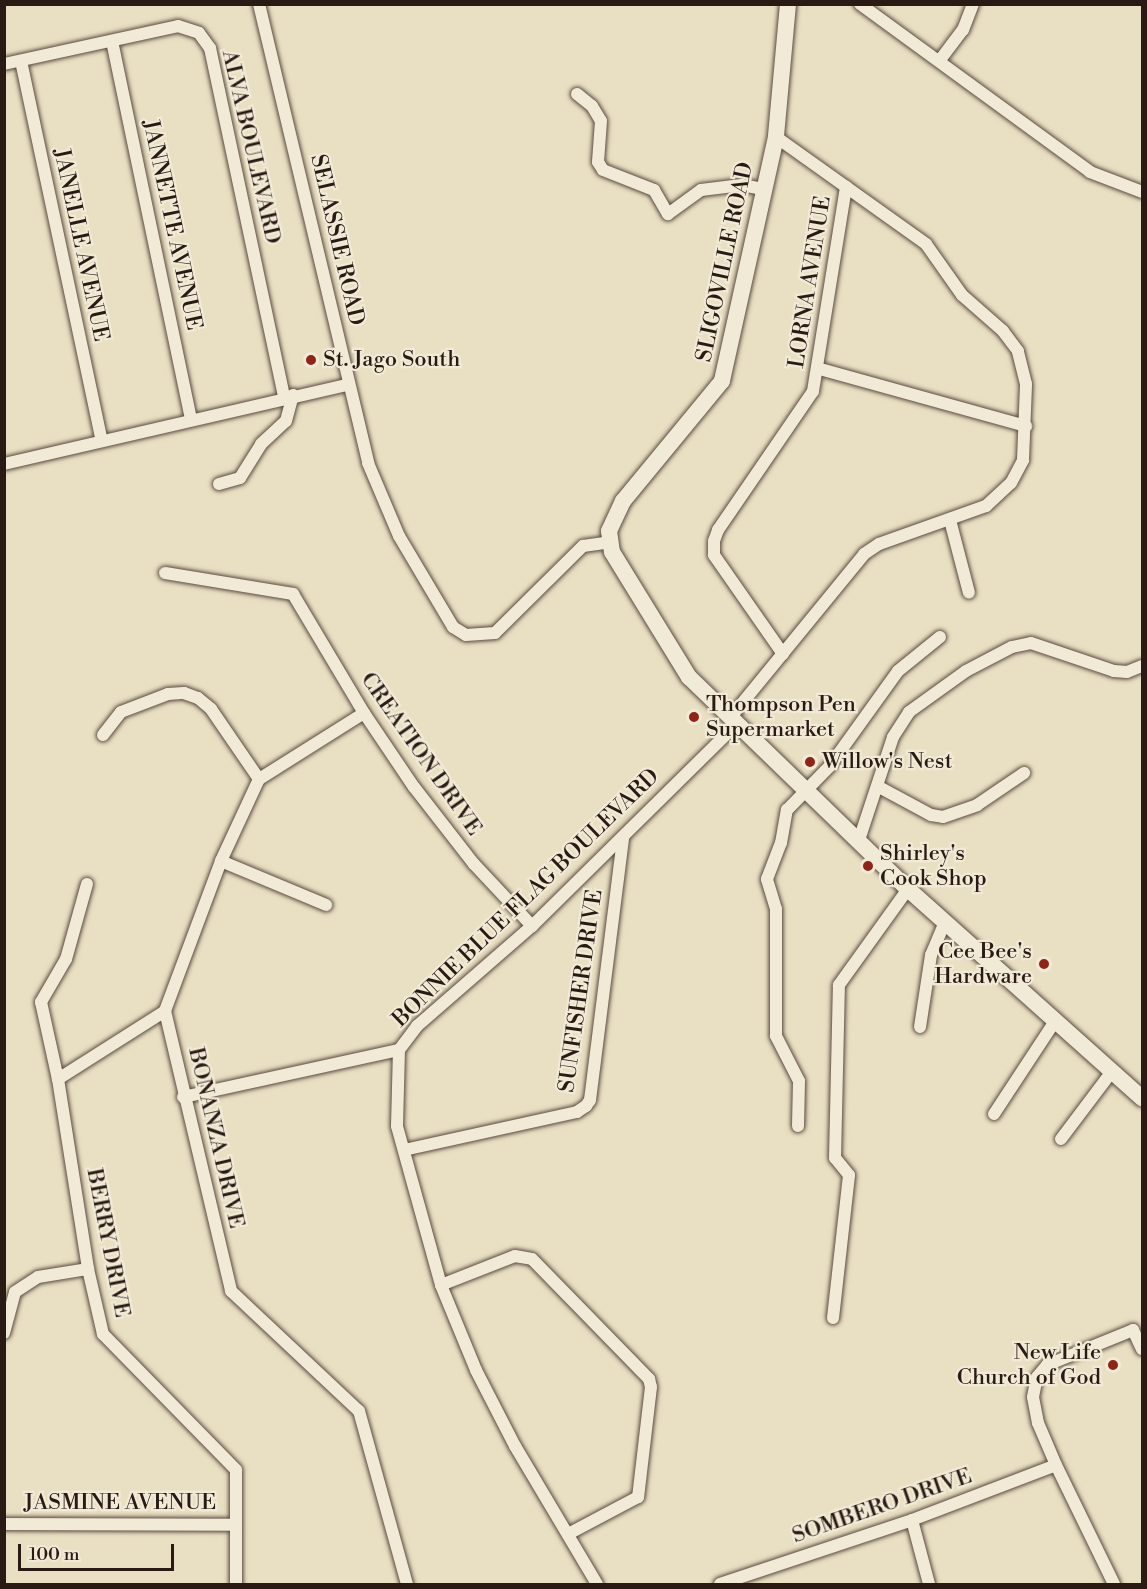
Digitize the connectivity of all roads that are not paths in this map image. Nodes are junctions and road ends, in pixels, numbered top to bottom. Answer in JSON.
{"nodes":[{"id":1,"x":259,"y":4,"type":"edge"},
{"id":2,"x":788,"y":4,"type":"edge"},
{"id":3,"x":860,"y":4,"type":"edge"},
{"id":4,"x":973,"y":4,"type":"edge"},
{"id":5,"x":112,"y":41,"type":"junction"},
{"id":6,"x":940,"y":60,"type":"junction"},
{"id":7,"x":21,"y":61,"type":"junction"},
{"id":8,"x":4,"y":64,"type":"edge"},
{"id":9,"x":577,"y":94,"type":"dead end"},
{"id":10,"x":776,"y":137,"type":"junction"},
{"id":11,"x":846,"y":188,"type":"junction"},
{"id":12,"x":763,"y":189,"type":"junction"},
{"id":13,"x":1143,"y":192,"type":"edge"},
{"id":14,"x":820,"y":369,"type":"junction"},
{"id":15,"x":347,"y":385,"type":"junction"},
{"id":16,"x":289,"y":396,"type":"junction"},
{"id":17,"x":191,"y":418,"type":"junction"},
{"id":18,"x":1026,"y":426,"type":"junction"},
{"id":19,"x":101,"y":438,"type":"junction"},
{"id":20,"x":4,"y":464,"type":"edge"},
{"id":21,"x":219,"y":484,"type":"dead end"},
{"id":22,"x":950,"y":520,"type":"junction"},
{"id":23,"x":610,"y":542,"type":"junction"},
{"id":24,"x":165,"y":573,"type":"dead end"},
{"id":25,"x":969,"y":593,"type":"dead end"},
{"id":26,"x":940,"y":637,"type":"dead end"},
{"id":27,"x":783,"y":654,"type":"junction"},
{"id":28,"x":1143,"y":666,"type":"edge"},
{"id":29,"x":364,"y":713,"type":"junction"},
{"id":30,"x":733,"y":721,"type":"junction"},
{"id":31,"x":103,"y":735,"type":"dead end"},
{"id":32,"x":1024,"y":773,"type":"dead end"},
{"id":33,"x":259,"y":779,"type":"junction"},
{"id":34,"x":879,"y":787,"type":"junction"},
{"id":35,"x":807,"y":790,"type":"junction"},
{"id":36,"x":623,"y":837,"type":"junction"},
{"id":37,"x":859,"y":840,"type":"junction"},
{"id":38,"x":221,"y":861,"type":"junction"},
{"id":39,"x":87,"y":884,"type":"dead end"},
{"id":40,"x":908,"y":889,"type":"junction"},
{"id":41,"x":326,"y":905,"type":"dead end"},
{"id":42,"x":945,"y":922,"type":"junction"},
{"id":43,"x":532,"y":926,"type":"junction"},
{"id":44,"x":165,"y":1011,"type":"junction"},
{"id":45,"x":1055,"y":1021,"type":"junction"},
{"id":46,"x":920,"y":1027,"type":"dead end"},
{"id":47,"x":399,"y":1050,"type":"junction"},
{"id":48,"x":1113,"y":1070,"type":"junction"},
{"id":49,"x":58,"y":1079,"type":"junction"},
{"id":50,"x":183,"y":1097,"type":"junction"},
{"id":51,"x":1143,"y":1098,"type":"edge"},
{"id":52,"x":994,"y":1114,"type":"dead end"},
{"id":53,"x":798,"y":1126,"type":"dead end"},
{"id":54,"x":1061,"y":1139,"type":"dead end"},
{"id":55,"x":404,"y":1150,"type":"junction"},
{"id":56,"x":88,"y":1269,"type":"junction"},
{"id":57,"x":441,"y":1285,"type":"junction"},
{"id":58,"x":833,"y":1318,"type":"dead end"},
{"id":59,"x":4,"y":1333,"type":"edge"},
{"id":60,"x":1143,"y":1349,"type":"edge"},
{"id":61,"x":1056,"y":1466,"type":"junction"},
{"id":62,"x":912,"y":1520,"type":"junction"},
{"id":63,"x":4,"y":1524,"type":"edge"},
{"id":64,"x":236,"y":1525,"type":"junction"},
{"id":65,"x":568,"y":1534,"type":"junction"},
{"id":66,"x":236,"y":1584,"type":"edge"},
{"id":67,"x":407,"y":1584,"type":"edge"},
{"id":68,"x":597,"y":1584,"type":"edge"},
{"id":69,"x":720,"y":1584,"type":"edge"},
{"id":70,"x":929,"y":1584,"type":"edge"},
{"id":71,"x":1114,"y":1584,"type":"edge"}],
"edges":[{"from":1,"to":15,"type":"street","name":"SELASSIE ROAD"},
{"from":2,"to":10,"type":"street","name":"SLIGOVILLE ROAD"},
{"from":3,"to":6,"type":"street"},
{"from":4,"to":6,"type":"street"},
{"from":5,"to":7,"type":"street","name":"ALVA BOULEVARD"},
{"from":5,"to":16,"type":"street","name":"ALVA BOULEVARD"},
{"from":5,"to":17,"type":"street","name":"JANNETTE AVENUE"},
{"from":6,"to":13,"type":"street"},
{"from":7,"to":8,"type":"street","name":"ALVA BOULEVARD"},
{"from":7,"to":19,"type":"street","name":"JANELLE AVENUE"},
{"from":9,"to":12,"type":"street"},
{"from":10,"to":11,"type":"street","name":"BONNIE BLUE FLAG BOULEVARD"},
{"from":10,"to":12,"type":"street","name":"SLIGOVILLE ROAD"},
{"from":11,"to":14,"type":"street","name":"LORNA AVENUE"},
{"from":11,"to":18,"type":"street","name":"BONNIE BLUE FLAG BOULEVARD"},
{"from":12,"to":23,"type":"street","name":"SLIGOVILLE ROAD"},
{"from":14,"to":18,"type":"street"},
{"from":14,"to":27,"type":"street","name":"LORNA AVENUE"},
{"from":15,"to":16,"type":"street"},
{"from":15,"to":23,"type":"street","name":"SELASSIE ROAD"},
{"from":16,"to":17,"type":"street"},
{"from":16,"to":21,"type":"street"},
{"from":17,"to":19,"type":"street"},
{"from":18,"to":22,"type":"street","name":"BONNIE BLUE FLAG BOULEVARD"},
{"from":19,"to":20,"type":"street"},
{"from":22,"to":25,"type":"street"},
{"from":22,"to":27,"type":"street","name":"BONNIE BLUE FLAG BOULEVARD"},
{"from":23,"to":30,"type":"street"},
{"from":24,"to":29,"type":"street","name":"CREATION DRIVE"},
{"from":26,"to":35,"type":"street"},
{"from":27,"to":30,"type":"street","name":"BONNIE BLUE FLAG BOULEVARD"},
{"from":28,"to":34,"type":"street"},
{"from":29,"to":33,"type":"street"},
{"from":29,"to":43,"type":"street","name":"CREATION DRIVE"},
{"from":30,"to":35,"type":"street"},
{"from":30,"to":36,"type":"street","name":"BONNIE BLUE FLAG BOULEVARD"},
{"from":31,"to":33,"type":"street"},
{"from":32,"to":34,"type":"street"},
{"from":33,"to":38,"type":"street"},
{"from":34,"to":37,"type":"street"},
{"from":35,"to":37,"type":"street"},
{"from":35,"to":53,"type":"street"},
{"from":36,"to":43,"type":"street","name":"BONNIE BLUE FLAG BOULEVARD"},
{"from":36,"to":55,"type":"street","name":"SUNFISHER DRIVE"},
{"from":37,"to":40,"type":"street"},
{"from":38,"to":41,"type":"street"},
{"from":38,"to":44,"type":"street"},
{"from":39,"to":49,"type":"street","name":"BERRY DRIVE"},
{"from":40,"to":42,"type":"street"},
{"from":40,"to":58,"type":"street"},
{"from":42,"to":45,"type":"street"},
{"from":42,"to":46,"type":"street"},
{"from":43,"to":47,"type":"street","name":"BONNIE BLUE FLAG BOULEVARD"},
{"from":44,"to":49,"type":"street"},
{"from":44,"to":50,"type":"street","name":"BONANZA DRIVE"},
{"from":45,"to":48,"type":"street"},
{"from":45,"to":52,"type":"street"},
{"from":47,"to":50,"type":"street"},
{"from":47,"to":55,"type":"street","name":"BONNIE BLUE FLAG BOULEVARD"},
{"from":48,"to":51,"type":"street"},
{"from":48,"to":54,"type":"street"},
{"from":49,"to":56,"type":"street","name":"BERRY DRIVE"},
{"from":50,"to":67,"type":"street","name":"BONANZA DRIVE"},
{"from":55,"to":57,"type":"street","name":"BONNIE BLUE FLAG BOULEVARD"},
{"from":56,"to":59,"type":"street"},
{"from":56,"to":64,"type":"street","name":"BERRY DRIVE"},
{"from":57,"to":65,"type":"street","name":"BONNIE BLUE FLAG BOULEVARD"},
{"from":57,"to":65,"type":"street"},
{"from":60,"to":61,"type":"street"},
{"from":61,"to":62,"type":"street","name":"SOMBERO DRIVE"},
{"from":61,"to":71,"type":"street"},
{"from":62,"to":69,"type":"street","name":"SOMBERO DRIVE"},
{"from":62,"to":70,"type":"street"},
{"from":63,"to":64,"type":"street","name":"JASMINE AVENUE"},
{"from":64,"to":66,"type":"street","name":"BERRY DRIVE"},
{"from":65,"to":68,"type":"street","name":"BONNIE BLUE FLAG BOULEVARD"}]}
